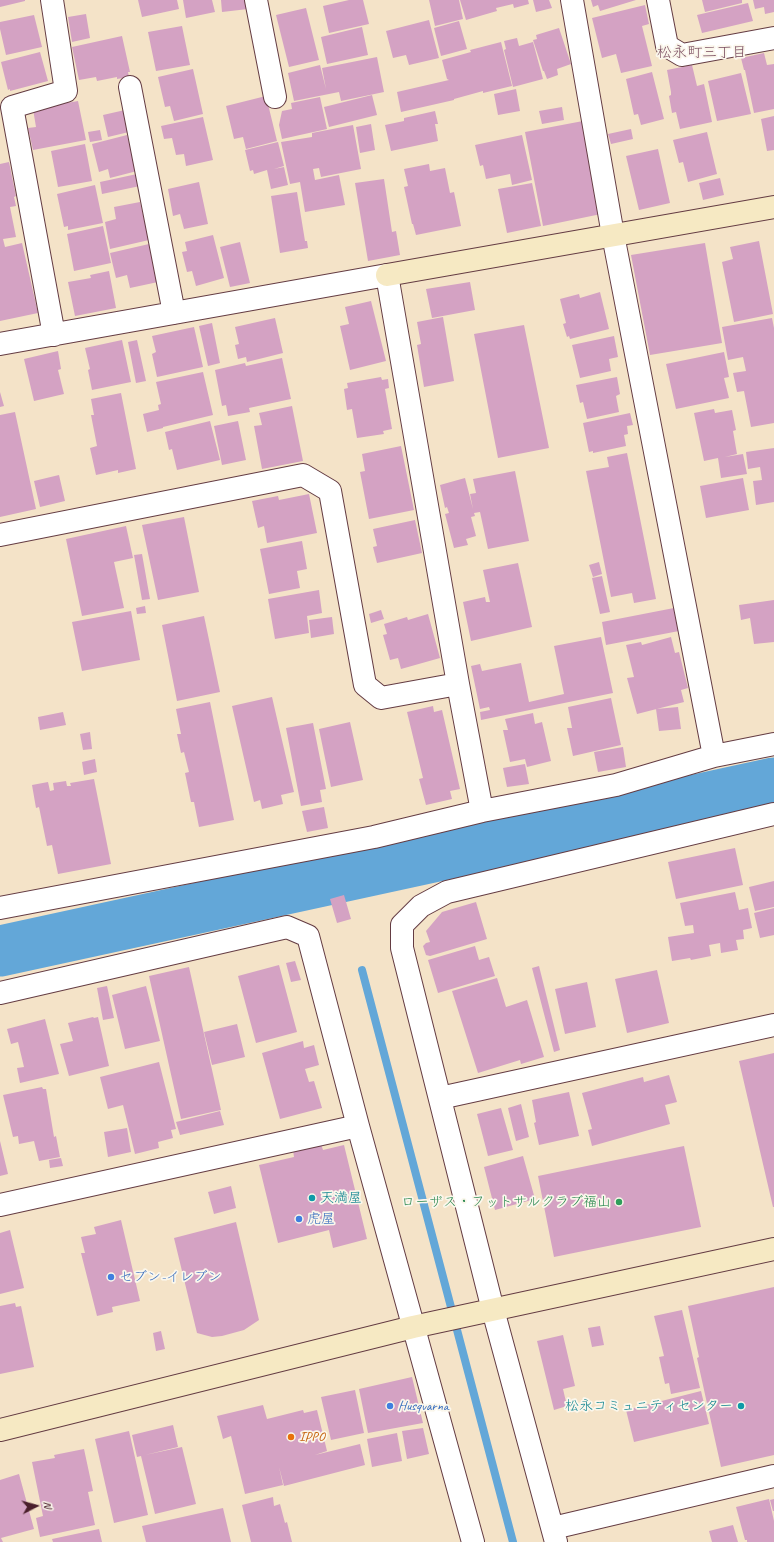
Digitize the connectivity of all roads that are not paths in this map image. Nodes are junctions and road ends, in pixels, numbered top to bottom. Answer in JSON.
{"nodes":[{"id":1,"x":52,"y":0,"type":"edge"},
{"id":2,"x":256,"y":0,"type":"edge"},
{"id":3,"x":572,"y":0,"type":"edge"},
{"id":4,"x":658,"y":0,"type":"edge"},
{"id":5,"x":774,"y":38,"type":"edge"},
{"id":6,"x":130,"y":87,"type":"dead end"},
{"id":7,"x":275,"y":96,"type":"dead end"},
{"id":8,"x":774,"y":207,"type":"edge"},
{"id":9,"x":613,"y":235,"type":"junction"},
{"id":10,"x":387,"y":275,"type":"junction"},
{"id":11,"x":174,"y":313,"type":"junction"},
{"id":12,"x":54,"y":335,"type":"junction"},
{"id":13,"x":0,"y":344,"type":"edge"},
{"id":14,"x":0,"y":535,"type":"edge"},
{"id":15,"x":458,"y":684,"type":"junction"},
{"id":16,"x":774,"y":744,"type":"edge"},
{"id":17,"x":714,"y":756,"type":"junction"},
{"id":18,"x":482,"y":812,"type":"junction"},
{"id":19,"x":774,"y":814,"type":"edge"},
{"id":20,"x":0,"y":908,"type":"edge"},
{"id":21,"x":0,"y":993,"type":"edge"},
{"id":22,"x":774,"y":1025,"type":"edge"},
{"id":23,"x":440,"y":1098,"type":"junction"},
{"id":24,"x":358,"y":1126,"type":"junction"},
{"id":25,"x":0,"y":1205,"type":"edge"},
{"id":26,"x":774,"y":1249,"type":"edge"},
{"id":27,"x":493,"y":1310,"type":"junction"},
{"id":28,"x":421,"y":1326,"type":"junction"},
{"id":29,"x":0,"y":1430,"type":"edge"},
{"id":30,"x":774,"y":1476,"type":"edge"},
{"id":31,"x":554,"y":1535,"type":"edge"},
{"id":32,"x":473,"y":1542,"type":"edge"}],
"edges":[{"from":1,"to":12,"type":"street"},
{"from":2,"to":7,"type":"street"},
{"from":3,"to":9,"type":"street"},
{"from":4,"to":5,"type":"street"},
{"from":6,"to":11,"type":"street"},
{"from":8,"to":9,"type":"street"},
{"from":9,"to":10,"type":"street"},
{"from":9,"to":17,"type":"street"},
{"from":10,"to":11,"type":"street"},
{"from":10,"to":15,"type":"street"},
{"from":11,"to":12,"type":"street"},
{"from":12,"to":13,"type":"street"},
{"from":14,"to":15,"type":"street"},
{"from":15,"to":18,"type":"street"},
{"from":16,"to":17,"type":"street"},
{"from":17,"to":18,"type":"street"},
{"from":18,"to":20,"type":"street"},
{"from":19,"to":23,"type":"street"},
{"from":21,"to":24,"type":"street"},
{"from":22,"to":23,"type":"street"},
{"from":23,"to":27,"type":"street"},
{"from":24,"to":25,"type":"street"},
{"from":24,"to":28,"type":"street"},
{"from":26,"to":27,"type":"street"},
{"from":27,"to":28,"type":"street"},
{"from":27,"to":31,"type":"street"},
{"from":28,"to":29,"type":"street"},
{"from":28,"to":32,"type":"street"},
{"from":30,"to":31,"type":"street"}]}
